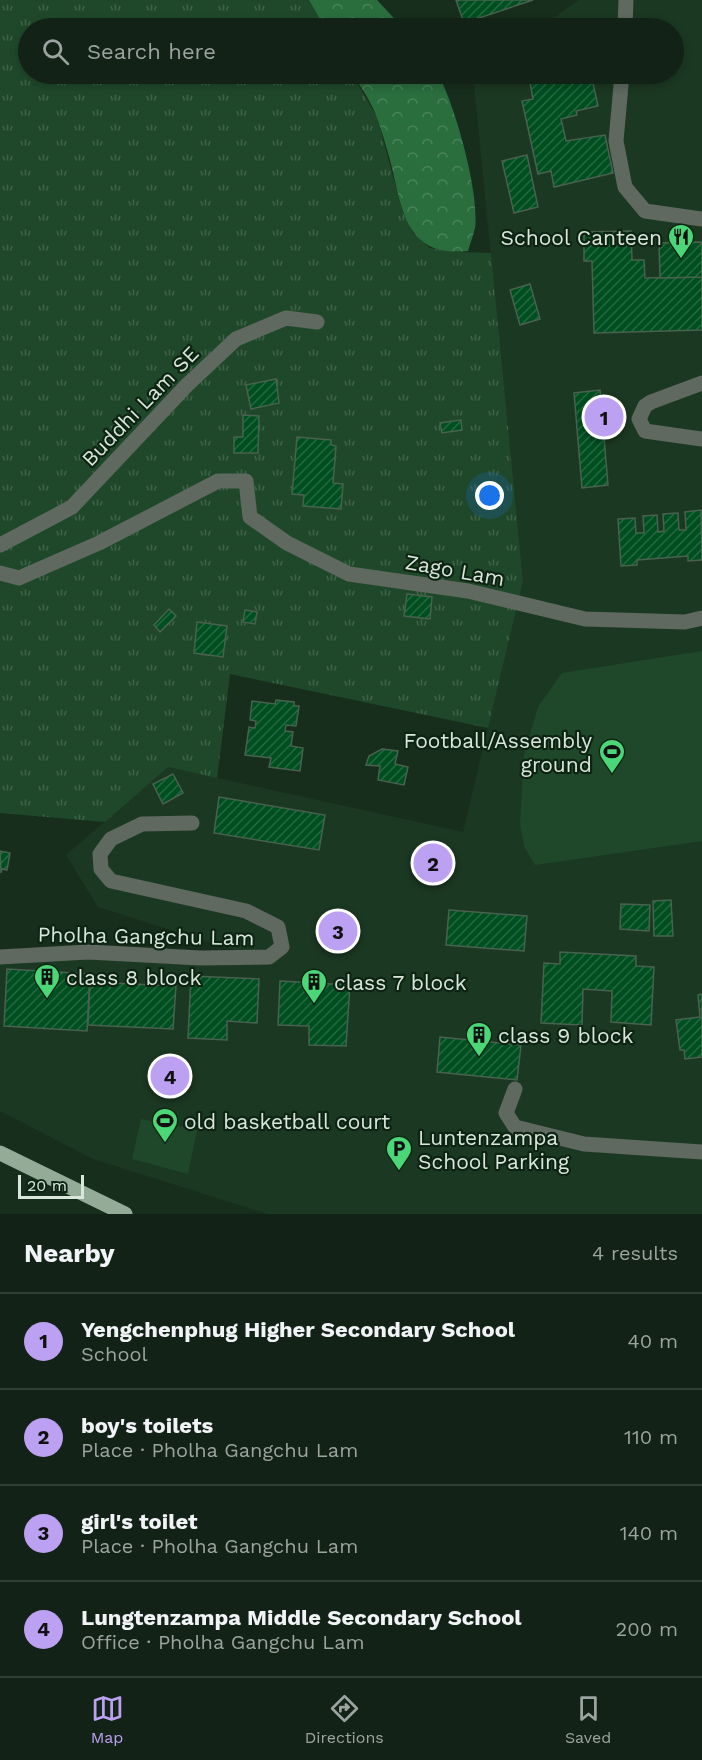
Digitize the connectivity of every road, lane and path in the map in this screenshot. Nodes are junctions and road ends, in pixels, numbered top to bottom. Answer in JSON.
{"nodes":[{"id":1,"x":626,"y":0,"type":"edge"},
{"id":2,"x":625,"y":18,"type":"edge"},
{"id":3,"x":621,"y":84,"type":"edge"},
{"id":4,"x":702,"y":219,"type":"edge"},
{"id":5,"x":317,"y":322,"type":"dead end"},
{"id":6,"x":702,"y":383,"type":"edge"},
{"id":7,"x":702,"y":439,"type":"edge"},
{"id":8,"x":0,"y":545,"type":"edge"},
{"id":9,"x":0,"y":573,"type":"edge"},
{"id":10,"x":702,"y":618,"type":"edge"},
{"id":11,"x":192,"y":823,"type":"dead end"},
{"id":12,"x":0,"y":957,"type":"edge"},
{"id":13,"x":515,"y":1089,"type":"dead end"},
{"id":14,"x":702,"y":1152,"type":"edge"},
{"id":15,"x":0,"y":1153,"type":"edge"},
{"id":16,"x":125,"y":1214,"type":"edge"}],
"edges":[{"from":1,"to":2,"type":"street"},
{"from":3,"to":4,"type":"street"},
{"from":5,"to":8,"type":"street","name":"Buddhi Lam SE"},
{"from":6,"to":7,"type":"street"},
{"from":9,"to":10,"type":"street","name":"Zago Lam"},
{"from":11,"to":12,"type":"street","name":"Pholha Gangchu Lam"},
{"from":13,"to":14,"type":"street"},
{"from":15,"to":16,"type":"main road"}]}
